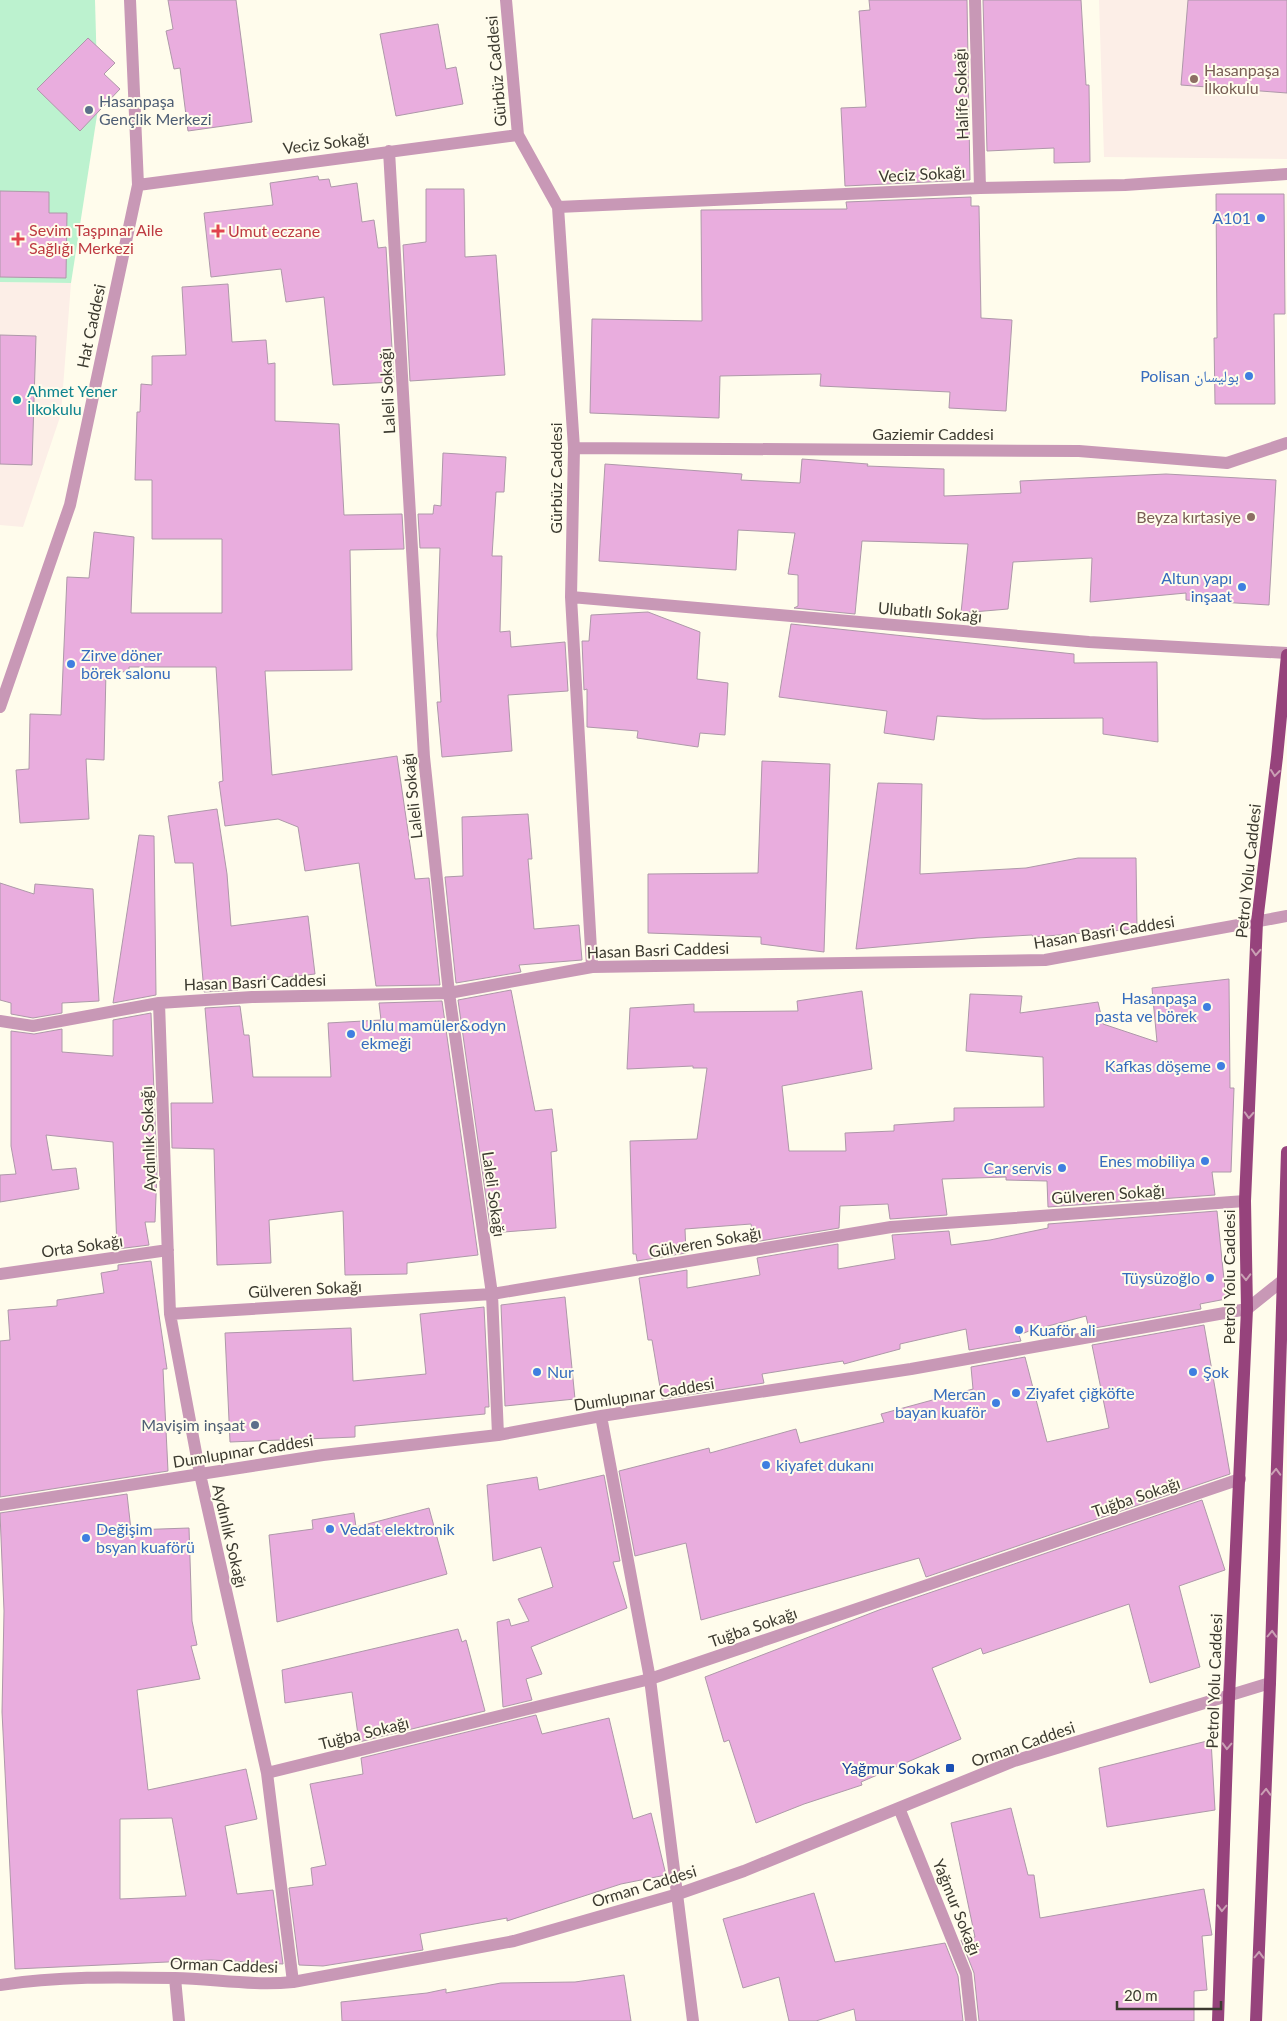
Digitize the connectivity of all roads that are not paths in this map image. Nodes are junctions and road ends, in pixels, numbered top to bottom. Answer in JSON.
{"nodes":[{"id":1,"x":130,"y":0,"type":"edge"},
{"id":2,"x":506,"y":0,"type":"edge"},
{"id":3,"x":975,"y":0,"type":"edge"},
{"id":4,"x":518,"y":135,"type":"junction"},
{"id":5,"x":389,"y":152,"type":"junction"},
{"id":6,"x":1287,"y":174,"type":"edge"},
{"id":7,"x":138,"y":185,"type":"junction"},
{"id":8,"x":980,"y":188,"type":"junction"},
{"id":9,"x":558,"y":207,"type":"junction"},
{"id":10,"x":1287,"y":443,"type":"edge"},
{"id":11,"x":574,"y":448,"type":"junction"},
{"id":12,"x":571,"y":597,"type":"junction"},
{"id":13,"x":1287,"y":654,"type":"edge"},
{"id":14,"x":0,"y":707,"type":"edge"},
{"id":15,"x":1287,"y":916,"type":"edge"},
{"id":16,"x":1257,"y":922,"type":"junction"},
{"id":17,"x":592,"y":967,"type":"junction"},
{"id":18,"x":449,"y":992,"type":"junction"},
{"id":19,"x":159,"y":1003,"type":"junction"},
{"id":20,"x":0,"y":1020,"type":"edge"},
{"id":21,"x":1287,"y":1152,"type":"edge"},
{"id":22,"x":1245,"y":1201,"type":"junction"},
{"id":23,"x":168,"y":1250,"type":"junction"},
{"id":24,"x":0,"y":1274,"type":"edge"},
{"id":25,"x":1282,"y":1281,"type":"junction"},
{"id":26,"x":492,"y":1294,"type":"junction"},
{"id":27,"x":1246,"y":1309,"type":"junction"},
{"id":28,"x":170,"y":1314,"type":"junction"},
{"id":29,"x":1284,"y":1318,"type":"edge"},
{"id":30,"x":601,"y":1416,"type":"junction"},
{"id":31,"x":498,"y":1435,"type":"junction"},
{"id":32,"x":1282,"y":1447,"type":"edge"},
{"id":33,"x":200,"y":1474,"type":"junction"},
{"id":34,"x":1240,"y":1479,"type":"junction"},
{"id":35,"x":0,"y":1505,"type":"edge"},
{"id":36,"x":650,"y":1679,"type":"junction"},
{"id":37,"x":1270,"y":1683,"type":"junction"},
{"id":38,"x":1229,"y":1697,"type":"junction"},
{"id":39,"x":267,"y":1773,"type":"junction"},
{"id":40,"x":899,"y":1808,"type":"junction"},
{"id":41,"x":678,"y":1894,"type":"junction"},
{"id":42,"x":176,"y":1978,"type":"junction"},
{"id":43,"x":293,"y":1982,"type":"junction"},
{"id":44,"x":0,"y":1985,"type":"edge"},
{"id":45,"x":179,"y":2021,"type":"edge"},
{"id":46,"x":693,"y":2021,"type":"edge"},
{"id":47,"x":971,"y":2021,"type":"edge"},
{"id":48,"x":1218,"y":2021,"type":"edge"},
{"id":49,"x":1256,"y":2021,"type":"edge"}],
"edges":[{"from":1,"to":7,"type":"street","name":"Hat Caddesi"},
{"from":2,"to":4,"type":"street","name":"Gürbüz Caddesi"},
{"from":3,"to":8,"type":"street","name":"Halife Sokağı"},
{"from":4,"to":5,"type":"street","name":"Veciz Sokağı"},
{"from":4,"to":9,"type":"street","name":"Gürbüz Caddesi"},
{"from":5,"to":7,"type":"street","name":"Veciz Sokağı"},
{"from":5,"to":18,"type":"street","name":"Laleli Sokağı"},
{"from":6,"to":8,"type":"street","name":"Veciz Sokağı"},
{"from":7,"to":14,"type":"street","name":"Hat Caddesi"},
{"from":8,"to":9,"type":"street","name":"Veciz Sokağı"},
{"from":9,"to":11,"type":"street","name":"Gürbüz Caddesi"},
{"from":10,"to":11,"type":"street","name":"Gaziemir Caddesi"},
{"from":11,"to":12,"type":"street","name":"Gürbüz Caddesi"},
{"from":12,"to":13,"type":"street","name":"Ulubatlı Sokağı"},
{"from":12,"to":17,"type":"street","name":"Gürbüz Caddesi"},
{"from":13,"to":16,"type":"main road","name":"Petrol Yolu Caddesi","one_way":true},
{"from":15,"to":16,"type":"street","name":"Hasan Basri Caddesi"},
{"from":16,"to":17,"type":"street","name":"Hasan Basri Caddesi"},
{"from":16,"to":22,"type":"main road","name":"Petrol Yolu Caddesi","one_way":true},
{"from":17,"to":18,"type":"street","name":"Hasan Basri Caddesi"},
{"from":18,"to":19,"type":"street","name":"Hasan Basri Caddesi"},
{"from":18,"to":26,"type":"street","name":"Laleli Sokağı"},
{"from":19,"to":20,"type":"street","name":"Hasan Basri Caddesi"},
{"from":19,"to":23,"type":"street","name":"Aydınlık Sokağı"},
{"from":21,"to":25,"type":"main road"},
{"from":22,"to":26,"type":"street","name":"Gülveren Sokağı"},
{"from":22,"to":27,"type":"main road","name":"Petrol Yolu Caddesi","one_way":true},
{"from":23,"to":24,"type":"street","name":"Orta Sokağı"},
{"from":23,"to":28,"type":"street","name":"Aydınlık Sokağı"},
{"from":25,"to":27,"type":"street","name":"Dumlupınar Caddesi"},
{"from":25,"to":29,"type":"main road"},
{"from":26,"to":28,"type":"street","name":"Gülveren Sokağı"},
{"from":26,"to":31,"type":"street","name":"Laleli Sokağı"},
{"from":27,"to":30,"type":"street","name":"Dumlupınar Caddesi"},
{"from":27,"to":34,"type":"main road","name":"Petrol Yolu Caddesi"},
{"from":28,"to":33,"type":"street","name":"Aydınlık Sokağı"},
{"from":29,"to":32,"type":"main road"},
{"from":30,"to":31,"type":"street","name":"Dumlupınar Caddesi"},
{"from":30,"to":36,"type":"street"},
{"from":31,"to":33,"type":"street","name":"Dumlupınar Caddesi"},
{"from":37,"to":32,"type":"main road","one_way":true},
{"from":33,"to":35,"type":"street","name":"Dumlupınar Caddesi"},
{"from":33,"to":39,"type":"street","name":"Aydınlık Sokağı"},
{"from":34,"to":36,"type":"street","name":"Tuğba Sokağı"},
{"from":34,"to":38,"type":"main road","name":"Petrol Yolu Caddesi"},
{"from":36,"to":39,"type":"street","name":"Tuğba Sokağı"},
{"from":36,"to":41,"type":"street"},
{"from":37,"to":38,"type":"street","name":"Orman Caddesi"},
{"from":49,"to":37,"type":"main road","one_way":true},
{"from":38,"to":40,"type":"street","name":"Orman Caddesi"},
{"from":38,"to":48,"type":"main road","name":"Petrol Yolu Caddesi","one_way":true},
{"from":39,"to":43,"type":"street","name":"Aydınlık Sokağı"},
{"from":40,"to":41,"type":"street","name":"Orman Caddesi"},
{"from":40,"to":47,"type":"street","name":"Yağmur Sokağı"},
{"from":41,"to":43,"type":"street","name":"Orman Caddesi"},
{"from":41,"to":46,"type":"street"},
{"from":42,"to":43,"type":"street","name":"Orman Caddesi"},
{"from":42,"to":44,"type":"street","name":"Orman Caddesi"},
{"from":42,"to":45,"type":"street"}]}
